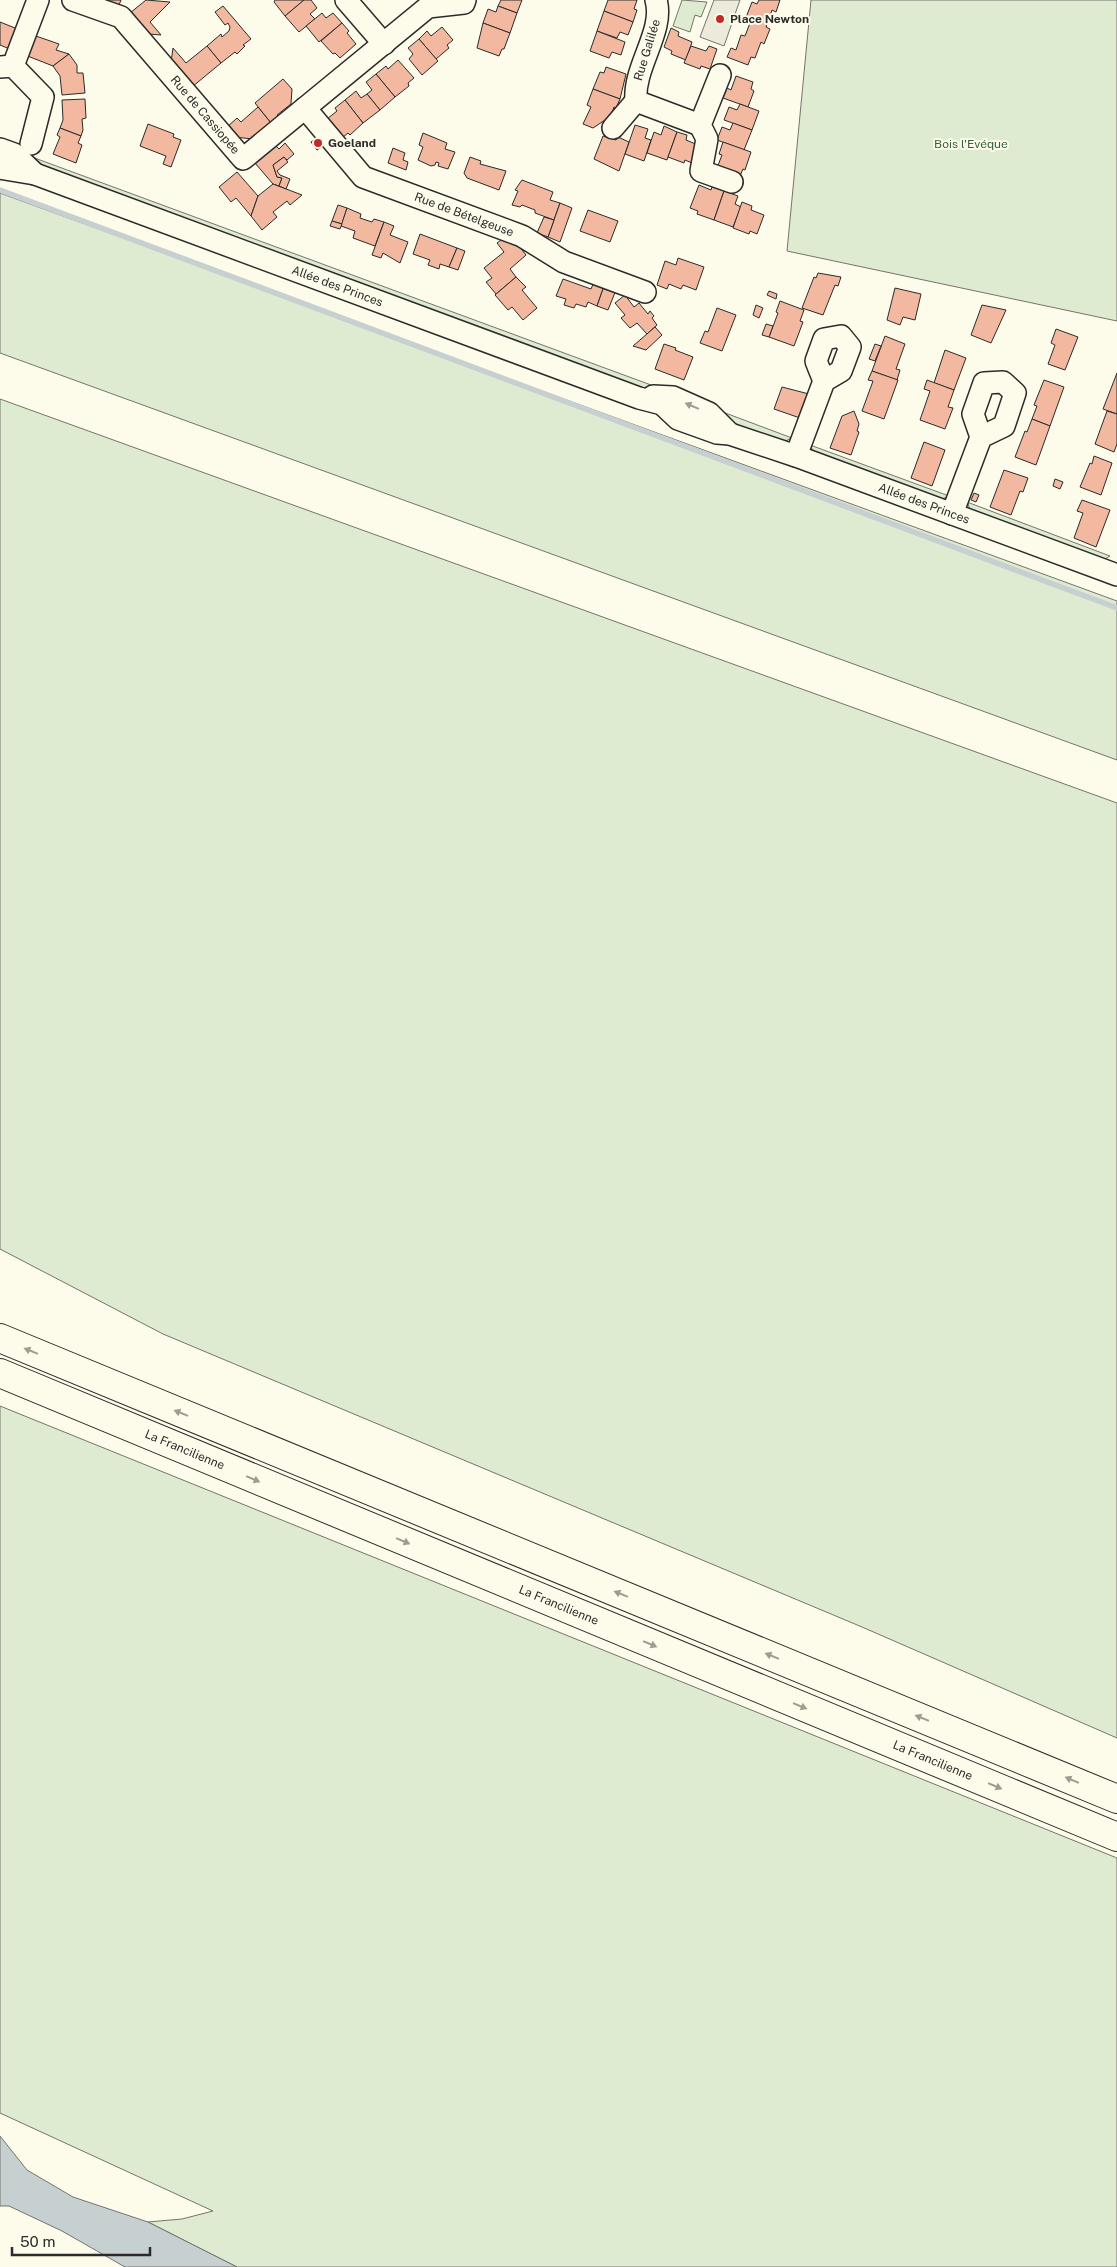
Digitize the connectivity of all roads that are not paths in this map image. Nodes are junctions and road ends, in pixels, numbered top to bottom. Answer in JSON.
{"nodes":[{"id":1,"x":38,"y":0,"type":"edge"},
{"id":2,"x":73,"y":0,"type":"edge"},
{"id":3,"x":346,"y":0,"type":"edge"},
{"id":4,"x":465,"y":0,"type":"edge"},
{"id":5,"x":656,"y":0,"type":"edge"},
{"id":6,"x":384,"y":44,"type":"junction"},
{"id":7,"x":6,"y":66,"type":"edge"},
{"id":8,"x":720,"y":75,"type":"dead end"},
{"id":9,"x":636,"y":101,"type":"junction"},
{"id":10,"x":305,"y":108,"type":"junction"},
{"id":11,"x":700,"y":125,"type":"junction"},
{"id":12,"x":612,"y":128,"type":"dead end"},
{"id":13,"x":31,"y":144,"type":"dead end"},
{"id":14,"x":0,"y":149,"type":"edge"},
{"id":15,"x":0,"y":168,"type":"edge"},
{"id":16,"x":35,"y":174,"type":"junction"},
{"id":17,"x":732,"y":182,"type":"dead end"},
{"id":18,"x":645,"y":292,"type":"dead end"},
{"id":19,"x":824,"y":381,"type":"dead end"},
{"id":20,"x":982,"y":437,"type":"dead end"},
{"id":21,"x":796,"y":456,"type":"junction"},
{"id":22,"x":952,"y":514,"type":"junction"},
{"id":23,"x":1116,"y":572,"type":"edge"},
{"id":24,"x":0,"y":1338,"type":"edge"},
{"id":25,"x":0,"y":1373,"type":"edge"},
{"id":26,"x":0,"y":1393,"type":"edge"},
{"id":27,"x":111,"y":1420,"type":"junction"},
{"id":28,"x":1117,"y":1799,"type":"edge"},
{"id":29,"x":1117,"y":1837,"type":"edge"}],
"edges":[{"from":1,"to":7,"type":"street"},
{"from":2,"to":10,"type":"street","name":"Rue de Cassiopée"},
{"from":3,"to":6,"type":"street"},
{"from":4,"to":6,"type":"street","name":"Rue de Cassiopée"},
{"from":5,"to":9,"type":"street","name":"Rue Galilée"},
{"from":6,"to":10,"type":"street","name":"Rue de Cassiopée"},
{"from":7,"to":13,"type":"street"},
{"from":8,"to":11,"type":"street"},
{"from":9,"to":11,"type":"street"},
{"from":9,"to":12,"type":"street"},
{"from":10,"to":18,"type":"street","name":"Rue de Bételgeuse"},
{"from":11,"to":17,"type":"street"},
{"from":14,"to":16,"type":"street","name":"Allée des Princes"},
{"from":15,"to":16,"type":"street","name":"Allée des Princes"},
{"from":16,"to":21,"type":"street","name":"Allée des Princes"},
{"from":19,"to":21,"type":"street"},
{"from":20,"to":22,"type":"street"},
{"from":21,"to":22,"type":"street","name":"Allée des Princes"},
{"from":22,"to":23,"type":"street","name":"Allée des Princes"},
{"from":28,"to":24,"type":"highway","one_way":true},
{"from":25,"to":27,"type":"highway","name":"La Francilienne"},
{"from":26,"to":27,"type":"highway"},
{"from":27,"to":29,"type":"highway","name":"La Francilienne","one_way":true}]}
